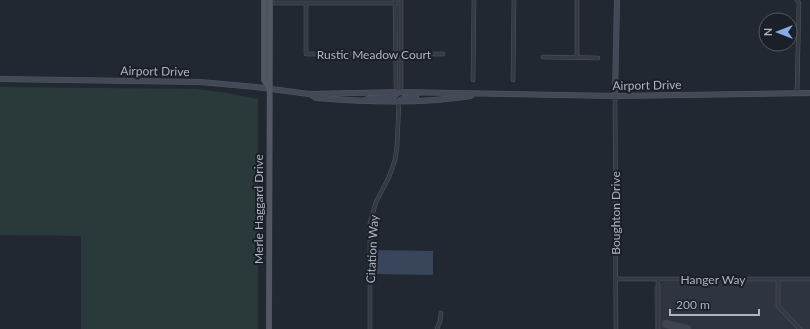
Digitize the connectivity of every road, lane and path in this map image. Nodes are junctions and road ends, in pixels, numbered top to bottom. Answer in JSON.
{"nodes":[{"id":1,"x":264,"y":0,"type":"edge"},
{"id":2,"x":474,"y":0,"type":"edge"},
{"id":3,"x":514,"y":0,"type":"edge"},
{"id":4,"x":577,"y":0,"type":"edge"},
{"id":5,"x":617,"y":0,"type":"edge"},
{"id":6,"x":395,"y":1,"type":"edge"},
{"id":7,"x":401,"y":1,"type":"edge"},
{"id":8,"x":270,"y":2,"type":"edge"},
{"id":9,"x":798,"y":2,"type":"edge"},
{"id":10,"x":306,"y":3,"type":"junction"},
{"id":11,"x":396,"y":54,"type":"junction"},
{"id":12,"x":401,"y":54,"type":"junction"},
{"id":13,"x":443,"y":54,"type":"dead end"},
{"id":14,"x":543,"y":57,"type":"dead end"},
{"id":15,"x":577,"y":57,"type":"junction"},
{"id":16,"x":598,"y":58,"type":"dead end"},
{"id":17,"x":0,"y":79,"type":"edge"},
{"id":18,"x":473,"y":80,"type":"dead end"},
{"id":19,"x":514,"y":80,"type":"dead end"},
{"id":20,"x":269,"y":89,"type":"junction"},
{"id":21,"x":399,"y":92,"type":"junction"},
{"id":22,"x":437,"y":93,"type":"junction"},
{"id":23,"x":798,"y":93,"type":"junction"},
{"id":24,"x":810,"y":93,"type":"edge"},
{"id":25,"x":309,"y":94,"type":"junction"},
{"id":26,"x":484,"y":94,"type":"junction"},
{"id":27,"x":615,"y":96,"type":"junction"},
{"id":28,"x":362,"y":102,"type":"junction"},
{"id":29,"x":399,"y":102,"type":"junction"},
{"id":30,"x":616,"y":279,"type":"junction"},
{"id":31,"x":658,"y":279,"type":"junction"},
{"id":32,"x":778,"y":279,"type":"junction"},
{"id":33,"x":810,"y":279,"type":"edge"},
{"id":34,"x":441,"y":313,"type":"dead end"},
{"id":35,"x":269,"y":329,"type":"edge"},
{"id":36,"x":370,"y":329,"type":"edge"},
{"id":37,"x":437,"y":329,"type":"edge"},
{"id":38,"x":616,"y":329,"type":"edge"},
{"id":39,"x":658,"y":329,"type":"edge"},
{"id":40,"x":800,"y":329,"type":"edge"}],
"edges":[{"from":1,"to":20,"type":"main road","name":"Merle Haggard Drive"},
{"from":2,"to":18,"type":"street"},
{"from":3,"to":19,"type":"street"},
{"from":4,"to":15,"type":"street"},
{"from":5,"to":27,"type":"main road"},
{"from":6,"to":7,"type":"street"},
{"from":6,"to":10,"type":"street"},
{"from":6,"to":11,"type":"street"},
{"from":7,"to":12,"type":"street"},
{"from":8,"to":10,"type":"street"},
{"from":8,"to":20,"type":"main road","name":"Merle Haggard Drive"},
{"from":9,"to":23,"type":"street"},
{"from":10,"to":11,"type":"street","name":"Rustic Meadow Court"},
{"from":11,"to":12,"type":"street","name":"Rustic Meadow Court"},
{"from":11,"to":21,"type":"street"},
{"from":12,"to":13,"type":"street","name":"Rustic Meadow Court"},
{"from":12,"to":21,"type":"street"},
{"from":14,"to":15,"type":"street"},
{"from":15,"to":16,"type":"street"},
{"from":17,"to":20,"type":"main road","name":"Airport Drive"},
{"from":20,"to":25,"type":"main road","name":"Airport Drive"},
{"from":20,"to":35,"type":"main road","name":"Merle Haggard Drive"},
{"from":21,"to":22,"type":"main road","name":"Airport Drive"},
{"from":21,"to":25,"type":"main road","name":"Airport Drive"},
{"from":21,"to":28,"type":"main road"},
{"from":22,"to":26,"type":"main road","name":"Airport Drive"},
{"from":22,"to":29,"type":"main road"},
{"from":23,"to":24,"type":"main road","name":"Airport Drive"},
{"from":23,"to":27,"type":"main road","name":"Airport Drive"},
{"from":25,"to":28,"type":"main road","name":"Airport Drive"},
{"from":26,"to":27,"type":"main road","name":"Airport Drive"},
{"from":26,"to":29,"type":"main road","name":"Airport Drive"},
{"from":27,"to":30,"type":"street","name":"Boughton Drive"},
{"from":28,"to":29,"type":"main road","name":"Airport Drive"},
{"from":29,"to":36,"type":"street","name":"Citation Way"},
{"from":30,"to":31,"type":"street","name":"Hanger Way"},
{"from":30,"to":38,"type":"street","name":"Boughton Drive"},
{"from":31,"to":32,"type":"street","name":"Hanger Way"},
{"from":31,"to":39,"type":"street"},
{"from":32,"to":33,"type":"street","name":"Hanger Way"},
{"from":32,"to":40,"type":"street"},
{"from":34,"to":37,"type":"street"}]}
